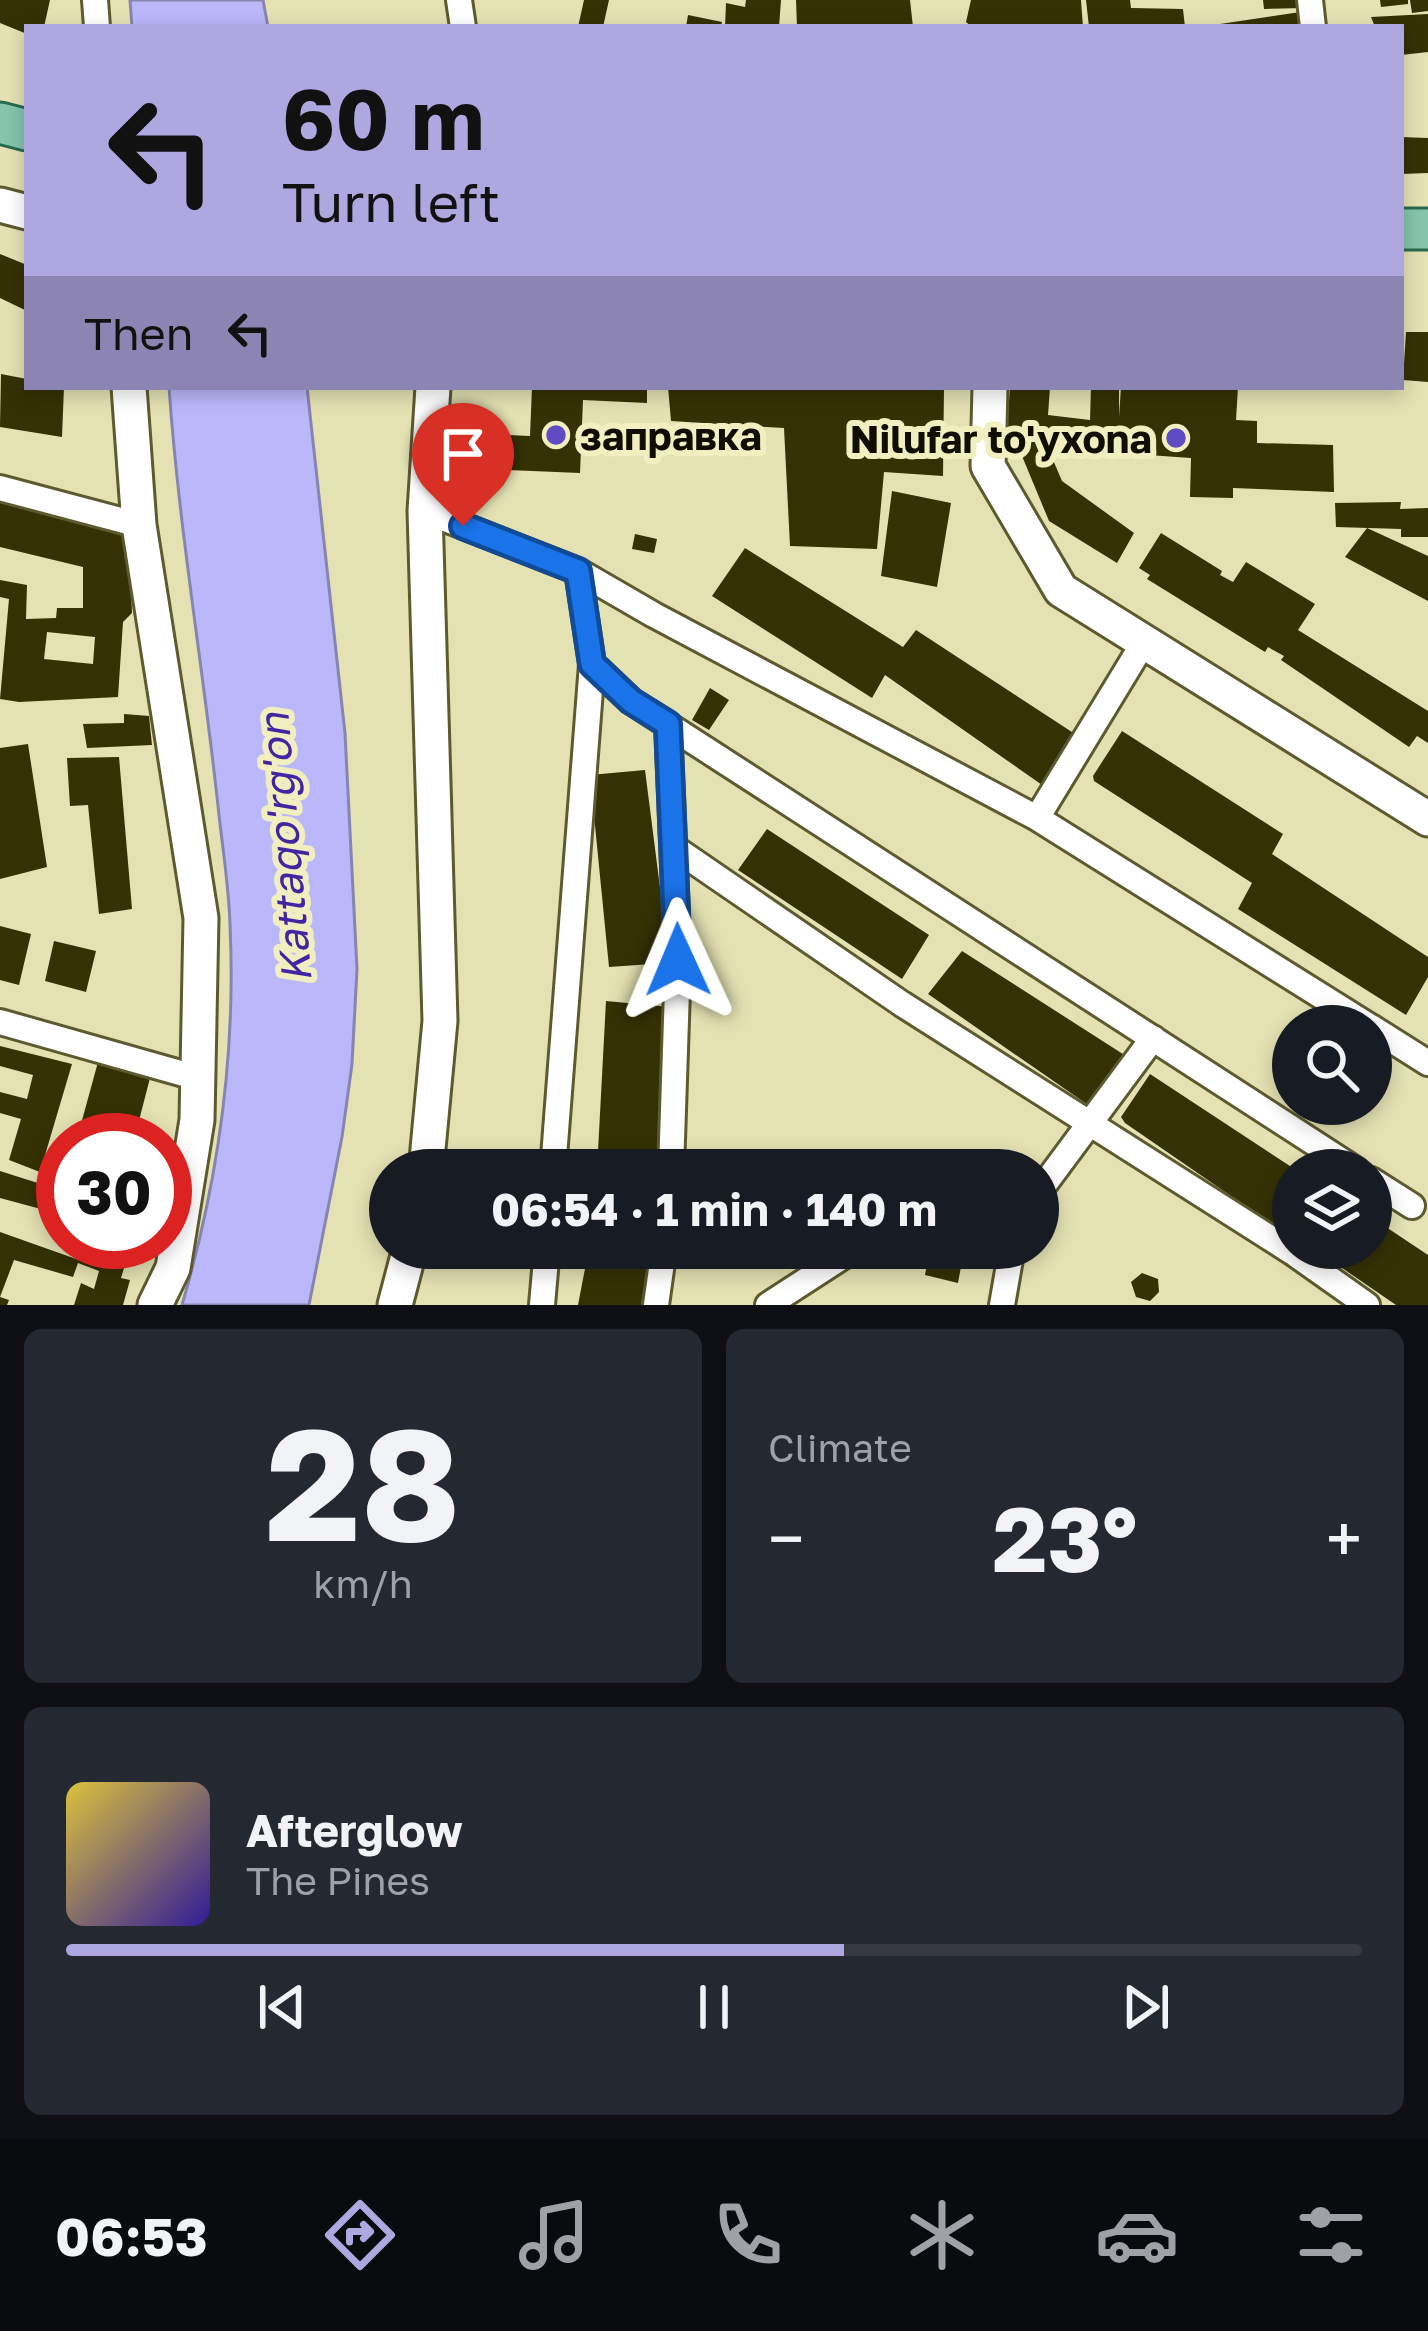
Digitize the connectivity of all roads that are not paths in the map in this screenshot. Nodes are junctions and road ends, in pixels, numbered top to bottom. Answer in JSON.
{"nodes":[{"id":1,"x":129,"y":390,"type":"edge"},
{"id":2,"x":433,"y":390,"type":"edge"},
{"id":3,"x":990,"y":390,"type":"edge"},
{"id":4,"x":0,"y":488,"type":"edge"},
{"id":5,"x":424,"y":511,"type":"junction"},
{"id":6,"x":140,"y":525,"type":"junction"},
{"id":7,"x":578,"y":571,"type":"junction"},
{"id":8,"x":1144,"y":642,"type":"junction"},
{"id":9,"x":592,"y":664,"type":"junction"},
{"id":10,"x":668,"y":724,"type":"junction"},
{"id":11,"x":1037,"y":818,"type":"junction"},
{"id":12,"x":1428,"y":819,"type":"edge"},
{"id":13,"x":676,"y":849,"type":"junction"},
{"id":14,"x":1335,"y":1005,"type":"edge"},
{"id":15,"x":0,"y":1022,"type":"edge"},
{"id":16,"x":1153,"y":1038,"type":"junction"},
{"id":17,"x":1392,"y":1041,"type":"edge"},
{"id":18,"x":1428,"y":1063,"type":"edge"},
{"id":19,"x":198,"y":1078,"type":"junction"},
{"id":20,"x":1092,"y":1125,"type":"junction"},
{"id":21,"x":428,"y":1149,"type":"edge"},
{"id":22,"x":555,"y":1149,"type":"edge"},
{"id":23,"x":672,"y":1149,"type":"edge"},
{"id":24,"x":1324,"y":1149,"type":"edge"},
{"id":25,"x":1059,"y":1167,"type":"edge"},
{"id":26,"x":1392,"y":1193,"type":"edge"},
{"id":27,"x":1412,"y":1206,"type":"dead end"},
{"id":28,"x":404,"y":1269,"type":"edge"},
{"id":29,"x":545,"y":1269,"type":"edge"},
{"id":30,"x":661,"y":1269,"type":"edge"},
{"id":31,"x":824,"y":1269,"type":"edge"},
{"id":32,"x":1008,"y":1269,"type":"edge"},
{"id":33,"x":155,"y":1305,"type":"edge"},
{"id":34,"x":395,"y":1305,"type":"edge"},
{"id":35,"x":542,"y":1305,"type":"edge"},
{"id":36,"x":656,"y":1305,"type":"edge"},
{"id":37,"x":768,"y":1305,"type":"edge"},
{"id":38,"x":1002,"y":1305,"type":"edge"},
{"id":39,"x":1367,"y":1305,"type":"edge"}],
"edges":[{"from":1,"to":6,"type":"street"},
{"from":2,"to":5,"type":"street"},
{"from":3,"to":8,"type":"street"},
{"from":4,"to":6,"type":"street"},
{"from":5,"to":7,"type":"street"},
{"from":5,"to":21,"type":"street"},
{"from":6,"to":19,"type":"street"},
{"from":7,"to":9,"type":"street"},
{"from":7,"to":11,"type":"street"},
{"from":8,"to":11,"type":"street"},
{"from":8,"to":12,"type":"street"},
{"from":9,"to":10,"type":"street"},
{"from":9,"to":22,"type":"street"},
{"from":10,"to":13,"type":"street"},
{"from":10,"to":16,"type":"street"},
{"from":11,"to":14,"type":"street"},
{"from":13,"to":20,"type":"street"},
{"from":13,"to":23,"type":"street"},
{"from":15,"to":19,"type":"street"},
{"from":16,"to":20,"type":"street"},
{"from":16,"to":24,"type":"street"},
{"from":17,"to":18,"type":"street"},
{"from":19,"to":33,"type":"street"},
{"from":20,"to":25,"type":"street"},
{"from":20,"to":39,"type":"street"},
{"from":26,"to":27,"type":"street"},
{"from":28,"to":34,"type":"street"},
{"from":29,"to":35,"type":"street"},
{"from":30,"to":36,"type":"street"},
{"from":31,"to":37,"type":"street"},
{"from":32,"to":38,"type":"street"}]}
